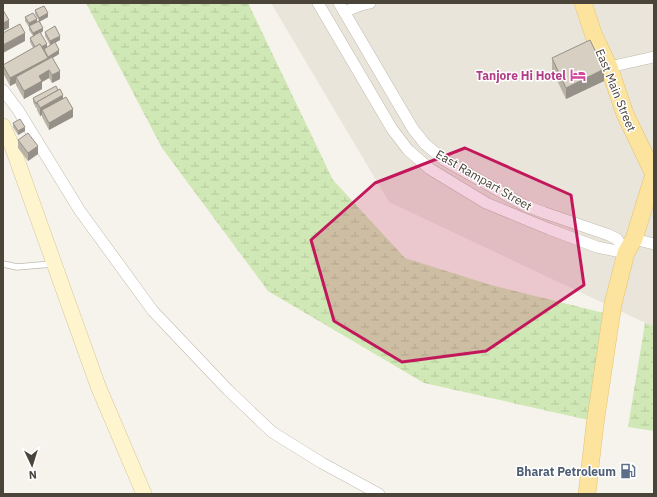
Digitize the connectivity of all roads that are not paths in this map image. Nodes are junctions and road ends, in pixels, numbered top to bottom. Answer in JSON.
{"nodes":[{"id":1,"x":318,"y":3,"type":"edge"},
{"id":2,"x":370,"y":3,"type":"edge"},
{"id":3,"x":583,"y":3,"type":"edge"},
{"id":4,"x":342,"y":8,"type":"edge"},
{"id":5,"x":654,"y":57,"type":"edge"},
{"id":6,"x":609,"y":67,"type":"junction"},
{"id":7,"x":3,"y":90,"type":"edge"},
{"id":8,"x":3,"y":126,"type":"edge"},
{"id":9,"x":8,"y":148,"type":"edge"},
{"id":10,"x":654,"y":174,"type":"edge"},
{"id":11,"x":654,"y":244,"type":"edge"},
{"id":12,"x":630,"y":246,"type":"junction"},
{"id":13,"x":3,"y":264,"type":"edge"},
{"id":14,"x":55,"y":264,"type":"junction"},
{"id":15,"x":144,"y":494,"type":"edge"},
{"id":16,"x":379,"y":494,"type":"edge"},
{"id":17,"x":587,"y":494,"type":"edge"}],
"edges":[{"from":1,"to":12,"type":"street"},
{"from":2,"to":4,"type":"street"},
{"from":3,"to":6,"type":"main road","name":"East Main Street"},
{"from":4,"to":12,"type":"street","name":"East Rampart Street"},
{"from":5,"to":6,"type":"street"},
{"from":6,"to":10,"type":"main road","name":"East Main Street"},
{"from":7,"to":16,"type":"street"},
{"from":8,"to":9,"type":"main road"},
{"from":9,"to":14,"type":"main road"},
{"from":10,"to":12,"type":"main road"},
{"from":11,"to":12,"type":"street"},
{"from":12,"to":17,"type":"main road"},
{"from":13,"to":14,"type":"lane"},
{"from":14,"to":15,"type":"main road"}]}
